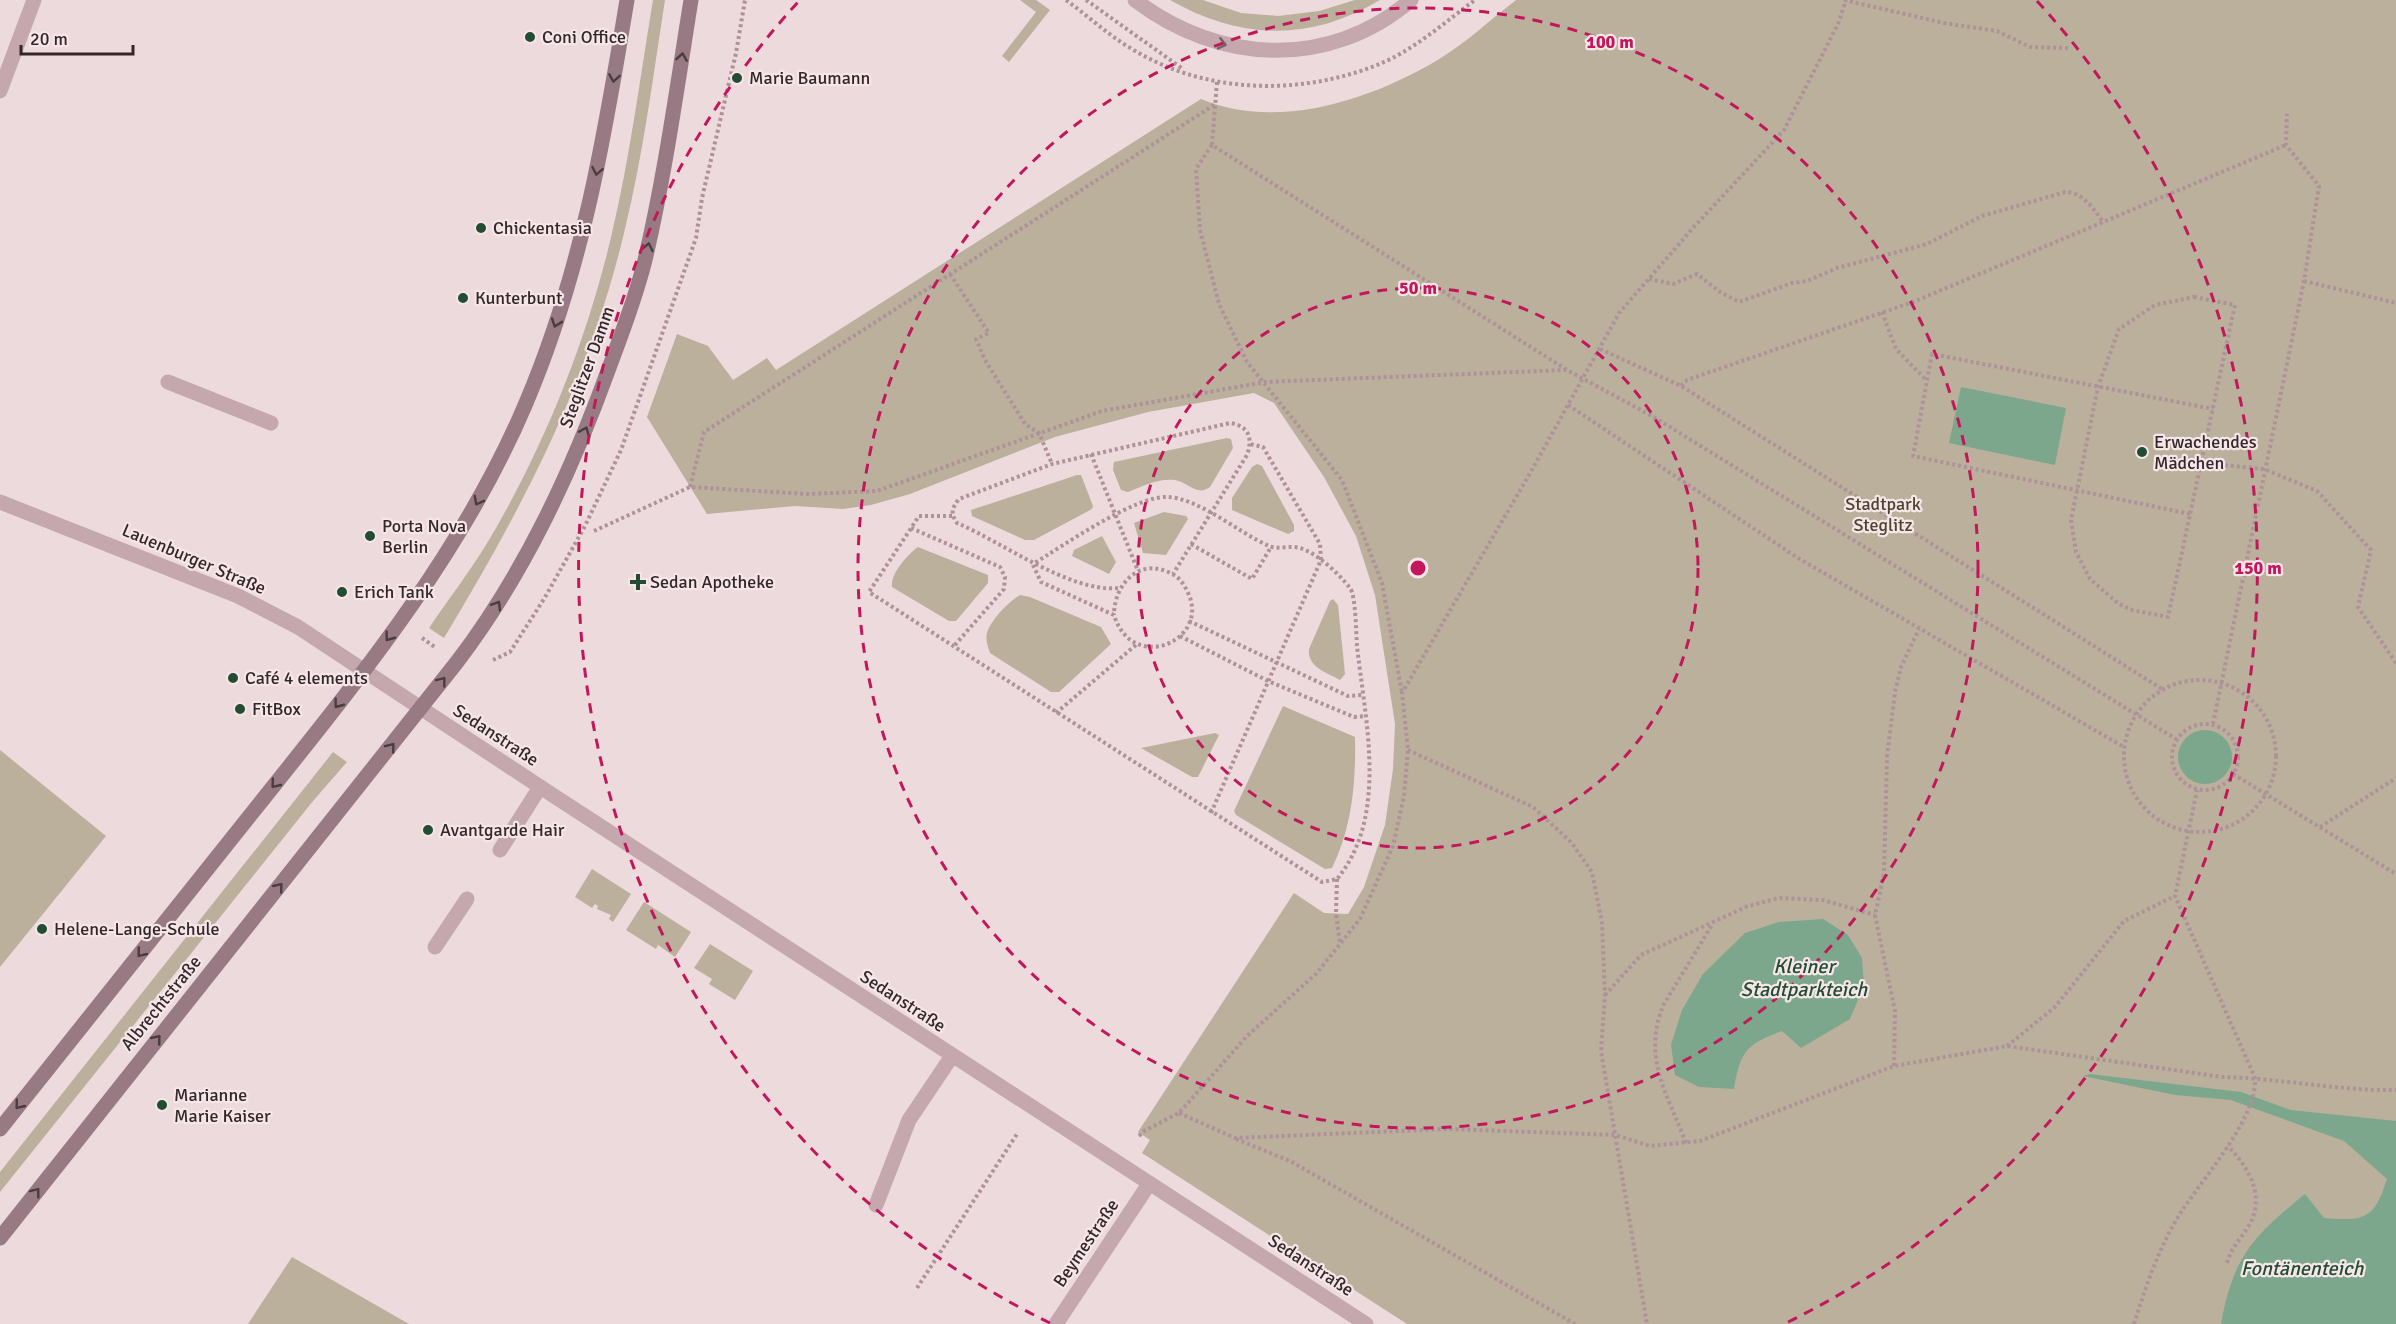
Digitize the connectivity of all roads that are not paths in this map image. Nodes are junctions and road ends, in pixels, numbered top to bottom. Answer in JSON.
{"nodes":[{"id":1,"x":34,"y":0,"type":"edge"},
{"id":2,"x":627,"y":0,"type":"edge"},
{"id":3,"x":691,"y":0,"type":"edge"},
{"id":4,"x":1135,"y":0,"type":"edge"},
{"id":5,"x":1411,"y":0,"type":"edge"},
{"id":6,"x":0,"y":91,"type":"edge"},
{"id":7,"x":168,"y":382,"type":"dead end"},
{"id":8,"x":271,"y":423,"type":"dead end"},
{"id":9,"x":0,"y":502,"type":"edge"},
{"id":10,"x":363,"y":671,"type":"junction"},
{"id":11,"x":420,"y":709,"type":"junction"},
{"id":12,"x":540,"y":787,"type":"junction"},
{"id":13,"x":500,"y":850,"type":"dead end"},
{"id":14,"x":467,"y":899,"type":"dead end"},
{"id":15,"x":435,"y":947,"type":"dead end"},
{"id":16,"x":952,"y":1056,"type":"junction"},
{"id":17,"x":0,"y":1129,"type":"edge"},
{"id":18,"x":1149,"y":1184,"type":"junction"},
{"id":19,"x":876,"y":1205,"type":"dead end"},
{"id":20,"x":0,"y":1238,"type":"edge"},
{"id":21,"x":1056,"y":1324,"type":"edge"},
{"id":22,"x":1366,"y":1324,"type":"edge"}],
"edges":[{"from":1,"to":6,"type":"street"},
{"from":2,"to":10,"type":"main road","one_way":true},
{"from":11,"to":3,"type":"main road","name":"Steglitzer Damm","one_way":true},
{"from":4,"to":5,"type":"street","one_way":true},
{"from":7,"to":8,"type":"street"},
{"from":9,"to":10,"type":"street","name":"Lauenburger Straße"},
{"from":10,"to":11,"type":"street","name":"Lauenburger Straße"},
{"from":10,"to":17,"type":"main road","one_way":true},
{"from":11,"to":12,"type":"street","name":"Sedanstraße"},
{"from":20,"to":11,"type":"main road","name":"Albrechtstraße","one_way":true},
{"from":12,"to":13,"type":"street"},
{"from":12,"to":16,"type":"street","name":"Sedanstraße"},
{"from":14,"to":15,"type":"street"},
{"from":16,"to":18,"type":"street","name":"Sedanstraße"},
{"from":16,"to":19,"type":"street"},
{"from":18,"to":21,"type":"street","name":"Beymestraße"},
{"from":18,"to":22,"type":"street","name":"Sedanstraße"}]}
